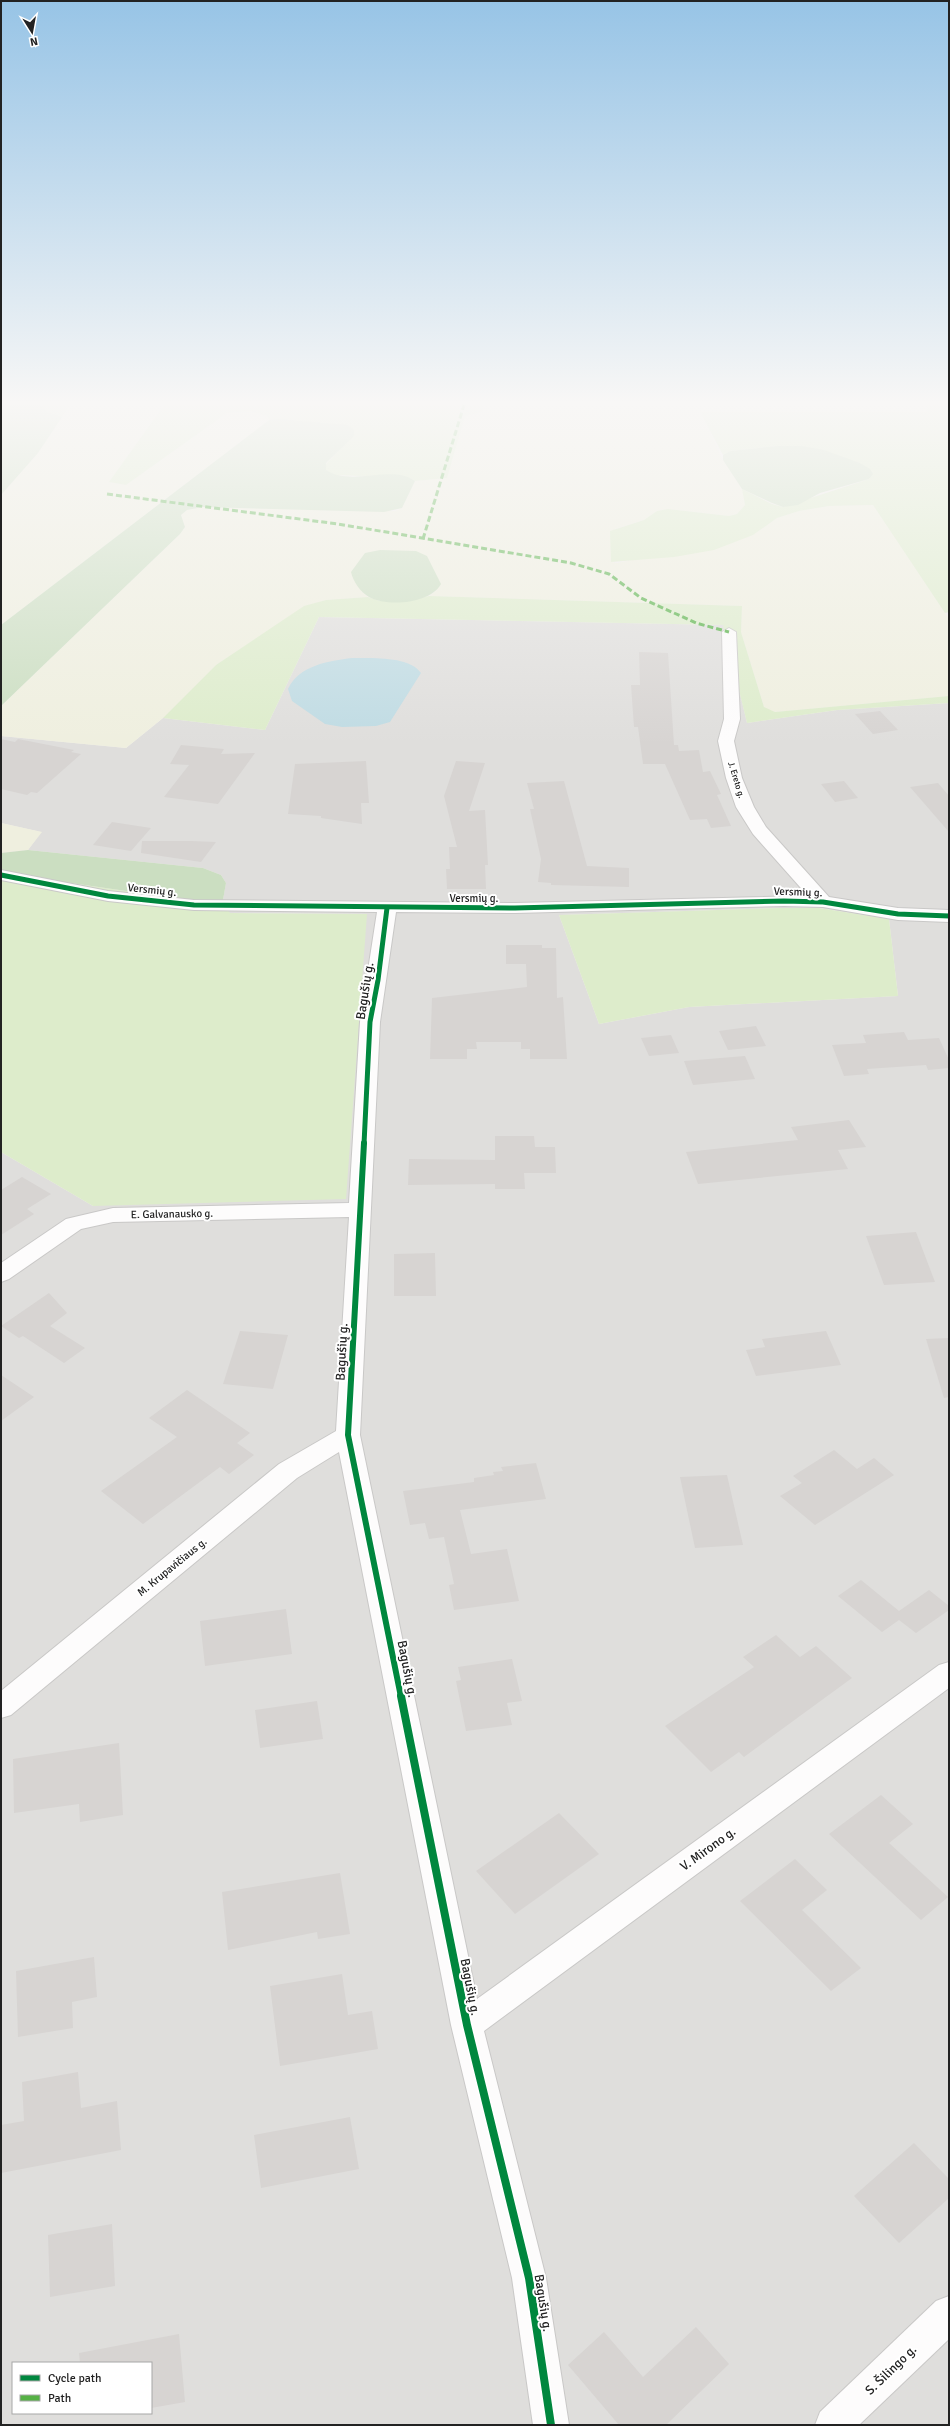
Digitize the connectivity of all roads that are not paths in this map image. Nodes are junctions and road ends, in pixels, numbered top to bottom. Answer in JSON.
{"nodes":[{"id":1,"x":729,"y":632,"type":"dead end"},
{"id":2,"x":2,"y":876,"type":"edge"},
{"id":3,"x":823,"y":902,"type":"junction"},
{"id":4,"x":387,"y":908,"type":"junction"},
{"id":5,"x":949,"y":916,"type":"edge"},
{"id":6,"x":360,"y":1210,"type":"junction"},
{"id":7,"x":1,"y":1274,"type":"edge"},
{"id":8,"x":348,"y":1435,"type":"junction"},
{"id":9,"x":949,"y":1673,"type":"edge"},
{"id":10,"x":1,"y":1707,"type":"edge"},
{"id":11,"x":467,"y":2025,"type":"junction"},
{"id":12,"x":949,"y":2314,"type":"edge"},
{"id":13,"x":551,"y":2425,"type":"edge"},
{"id":14,"x":833,"y":2425,"type":"edge"}],
"edges":[{"from":1,"to":3,"type":"street","name":"J. Ereto g."},
{"from":2,"to":4,"type":"street","name":"Versmių g."},
{"from":3,"to":4,"type":"street","name":"Versmių g."},
{"from":3,"to":5,"type":"street","name":"Versmių g."},
{"from":4,"to":6,"type":"street","name":"Bagušių g."},
{"from":6,"to":7,"type":"street","name":"E. Galvanausko g."},
{"from":6,"to":8,"type":"street","name":"Bagušių g."},
{"from":8,"to":10,"type":"street","name":"M. Krupavičiaus g."},
{"from":8,"to":11,"type":"street","name":"Bagušių g."},
{"from":9,"to":11,"type":"street","name":"V. Mirono g."},
{"from":11,"to":13,"type":"street","name":"Bagušių g."},
{"from":12,"to":14,"type":"street","name":"S. Šilingo g."}]}
